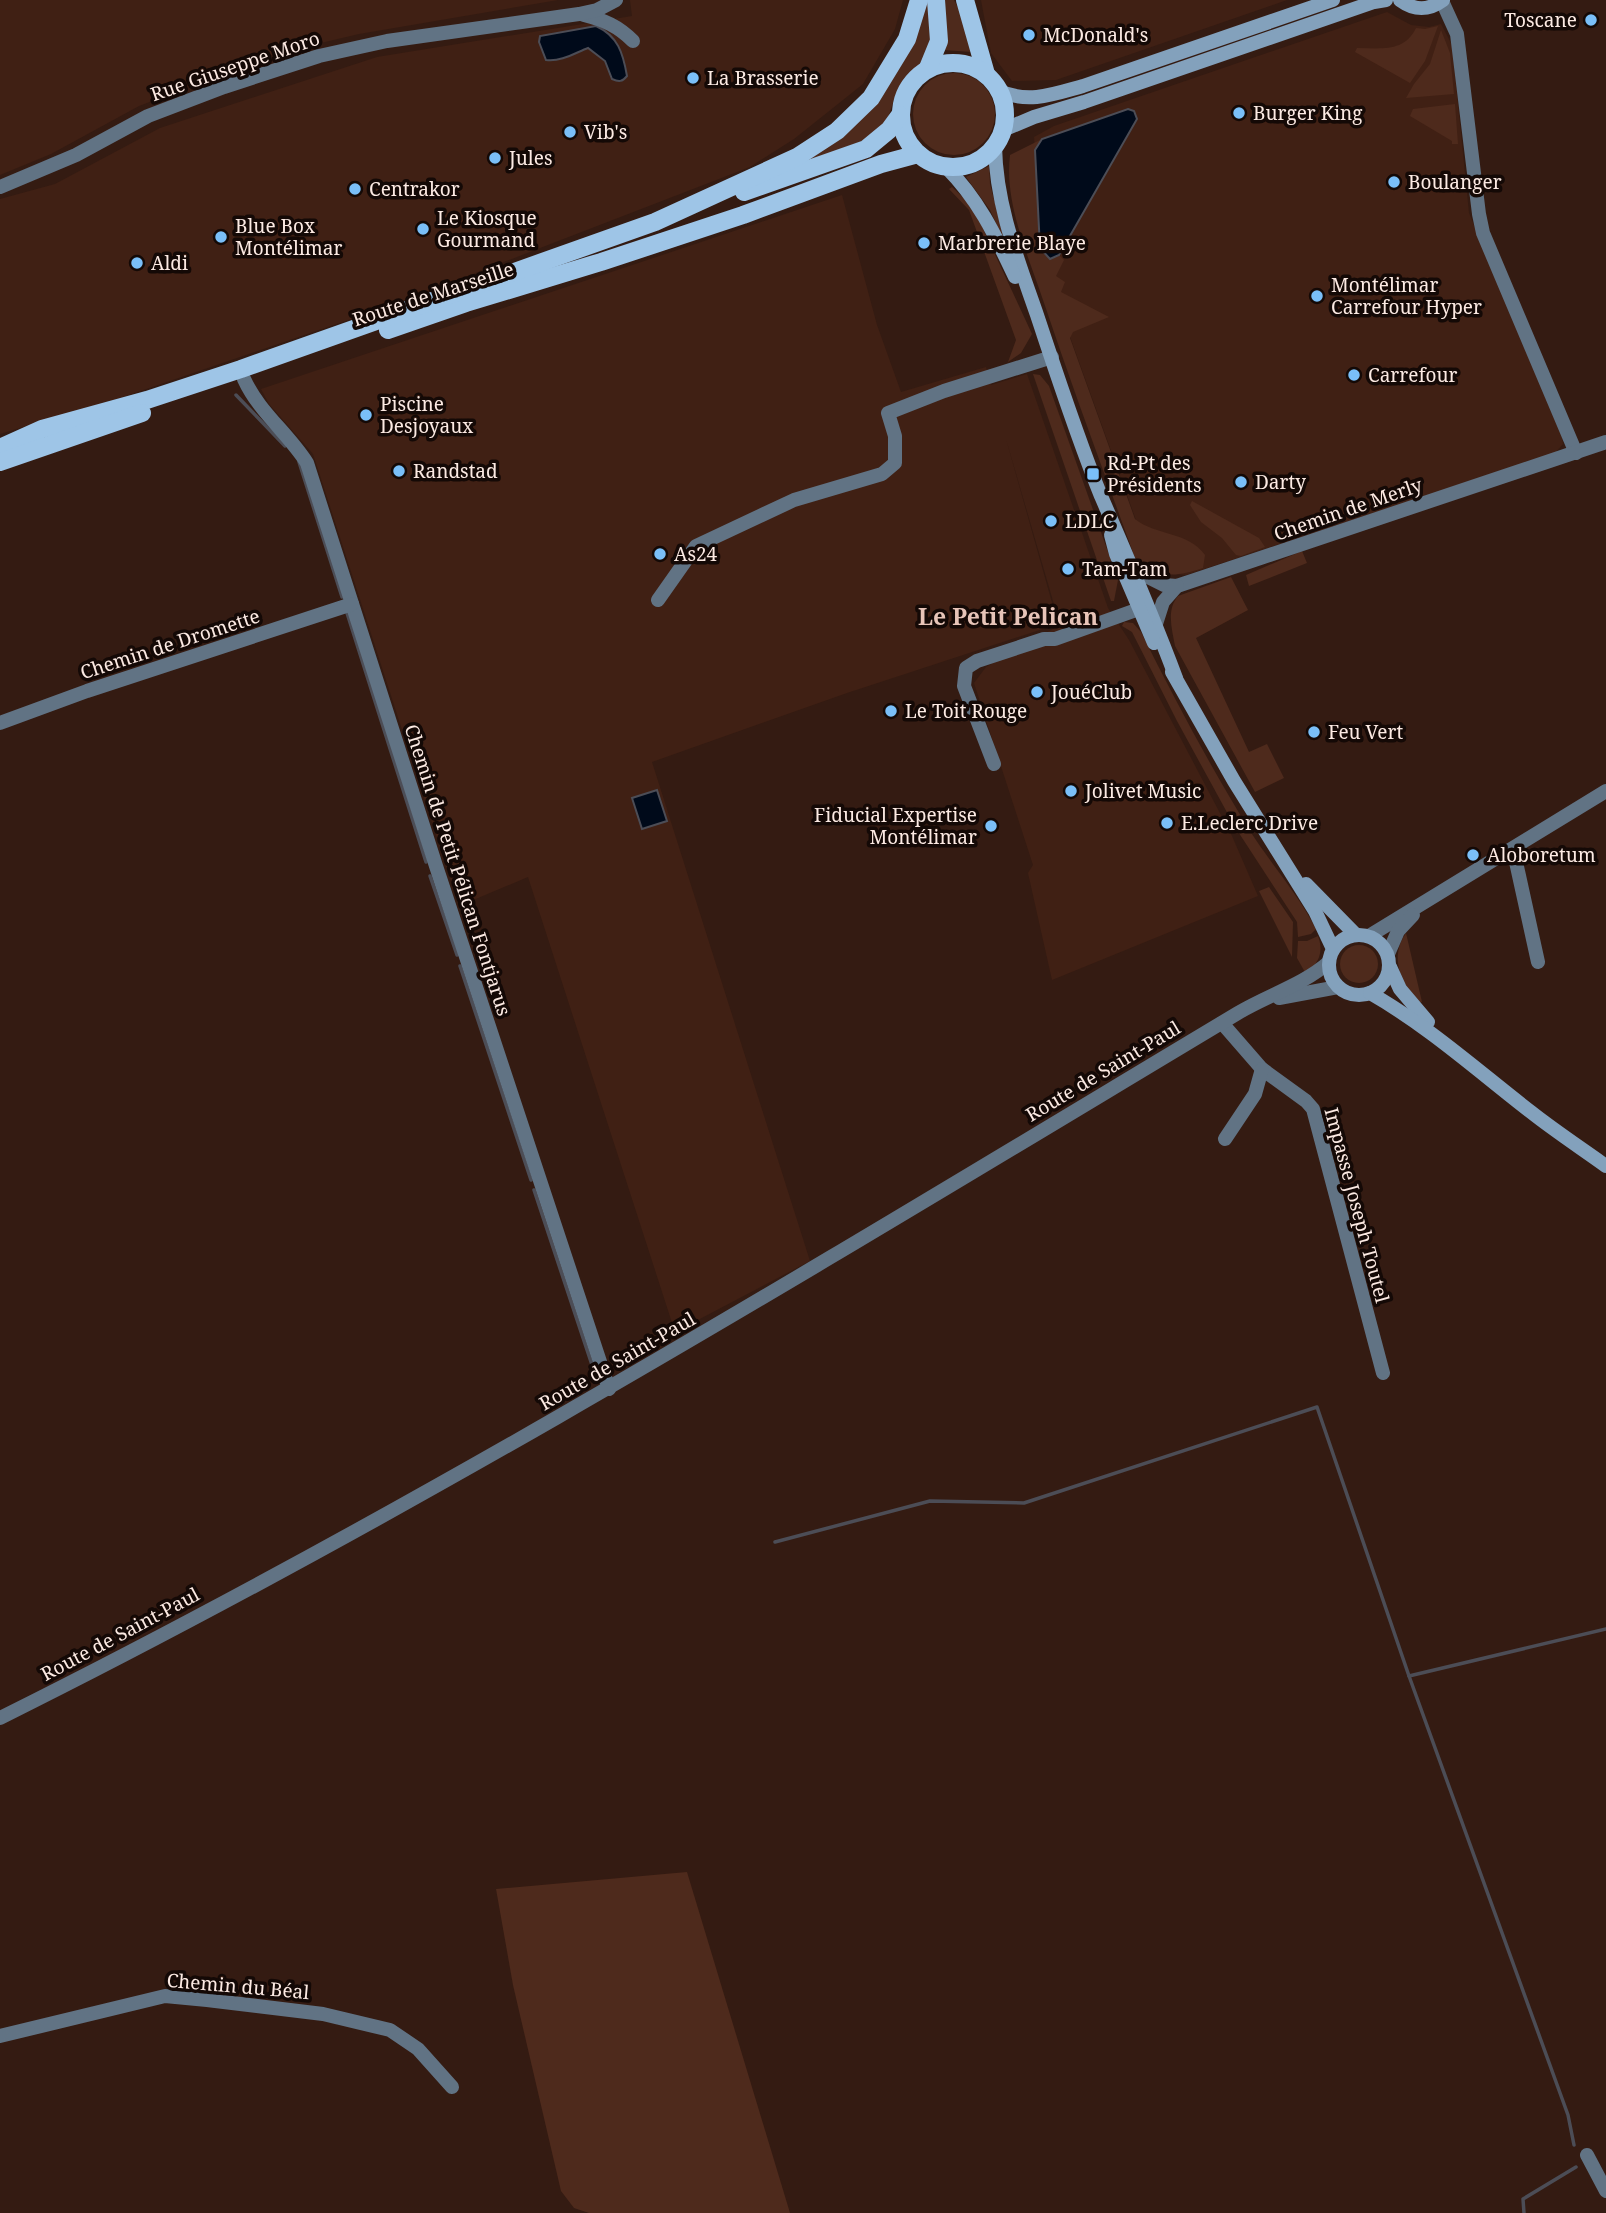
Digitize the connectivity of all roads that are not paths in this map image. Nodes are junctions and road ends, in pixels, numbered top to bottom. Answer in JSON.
{"nodes":[{"id":1,"x":616,"y":0,"type":"edge"},
{"id":2,"x":919,"y":0,"type":"edge"},
{"id":3,"x":936,"y":0,"type":"edge"},
{"id":4,"x":965,"y":0,"type":"edge"},
{"id":5,"x":1333,"y":0,"type":"edge"},
{"id":6,"x":1386,"y":0,"type":"edge"},
{"id":7,"x":1399,"y":0,"type":"edge"},
{"id":8,"x":1443,"y":1,"type":"edge"},
{"id":9,"x":579,"y":14,"type":"junction"},
{"id":10,"x":633,"y":41,"type":"dead end"},
{"id":11,"x":928,"y":68,"type":"junction"},
{"id":12,"x":986,"y":74,"type":"junction"},
{"id":13,"x":999,"y":91,"type":"junction"},
{"id":14,"x":900,"y":115,"type":"junction"},
{"id":15,"x":999,"y":138,"type":"junction"},
{"id":16,"x":918,"y":154,"type":"junction"},
{"id":17,"x":946,"y":167,"type":"junction"},
{"id":18,"x":0,"y":187,"type":"edge"},
{"id":19,"x":674,"y":214,"type":"junction"},
{"id":20,"x":1044,"y":337,"type":"junction"},
{"id":21,"x":1052,"y":357,"type":"junction"},
{"id":22,"x":244,"y":379,"type":"junction"},
{"id":23,"x":1606,"y":442,"type":"edge"},
{"id":24,"x":0,"y":447,"type":"edge"},
{"id":25,"x":1576,"y":453,"type":"junction"},
{"id":26,"x":0,"y":462,"type":"edge"},
{"id":27,"x":1100,"y":493,"type":"junction"},
{"id":28,"x":1134,"y":570,"type":"junction"},
{"id":29,"x":1177,"y":586,"type":"junction"},
{"id":30,"x":658,"y":600,"type":"dead end"},
{"id":31,"x":352,"y":604,"type":"junction"},
{"id":32,"x":1139,"y":608,"type":"junction"},
{"id":33,"x":1156,"y":624,"type":"junction"},
{"id":34,"x":1176,"y":678,"type":"junction"},
{"id":35,"x":0,"y":723,"type":"edge"},
{"id":36,"x":994,"y":764,"type":"dead end"},
{"id":37,"x":1606,"y":791,"type":"edge"},
{"id":38,"x":1510,"y":851,"type":"junction"},
{"id":39,"x":1287,"y":862,"type":"junction"},
{"id":40,"x":1423,"y":904,"type":"junction"},
{"id":41,"x":1362,"y":935,"type":"junction"},
{"id":42,"x":1331,"y":955,"type":"junction"},
{"id":43,"x":1389,"y":961,"type":"junction"},
{"id":44,"x":1538,"y":962,"type":"dead end"},
{"id":45,"x":1338,"y":987,"type":"junction"},
{"id":46,"x":1370,"y":993,"type":"junction"},
{"id":47,"x":1238,"y":1013,"type":"junction"},
{"id":48,"x":1222,"y":1023,"type":"junction"},
{"id":49,"x":1461,"y":1055,"type":"junction"},
{"id":50,"x":1262,"y":1069,"type":"junction"},
{"id":51,"x":1225,"y":1139,"type":"dead end"},
{"id":52,"x":1606,"y":1166,"type":"edge"},
{"id":53,"x":1383,"y":1373,"type":"dead end"},
{"id":54,"x":609,"y":1389,"type":"junction"},
{"id":55,"x":0,"y":1718,"type":"edge"},
{"id":56,"x":0,"y":2036,"type":"edge"},
{"id":57,"x":453,"y":2087,"type":"dead end"},
{"id":58,"x":1587,"y":2155,"type":"dead end"},
{"id":59,"x":1606,"y":2191,"type":"edge"}],
"edges":[{"from":1,"to":9,"type":"street","name":"Rue Giuseppe Moro"},
{"from":2,"to":19,"type":"main road"},
{"from":3,"to":11,"type":"main road"},
{"from":4,"to":12,"type":"main road"},
{"from":5,"to":13,"type":"main road"},
{"from":6,"to":15,"type":"main road"},
{"from":7,"to":8,"type":"main road"},
{"from":8,"to":25,"type":"street"},
{"from":9,"to":10,"type":"street","name":"Rue Giuseppe Moro"},
{"from":9,"to":18,"type":"street","name":"Rue Giuseppe Moro"},
{"from":11,"to":12,"type":"main road"},
{"from":11,"to":14,"type":"main road"},
{"from":12,"to":13,"type":"main road"},
{"from":13,"to":15,"type":"main road"},
{"from":14,"to":16,"type":"main road"},
{"from":14,"to":19,"type":"main road"},
{"from":15,"to":17,"type":"main road"},
{"from":15,"to":20,"type":"main road"},
{"from":16,"to":17,"type":"main road"},
{"from":16,"to":22,"type":"main road","name":"Route de Marseille"},
{"from":17,"to":20,"type":"main road"},
{"from":19,"to":24,"type":"main road","name":"Route de Marseille"},
{"from":20,"to":21,"type":"main road"},
{"from":21,"to":27,"type":"main road"},
{"from":21,"to":30,"type":"street"},
{"from":22,"to":26,"type":"main road","name":"Route de Marseille"},
{"from":22,"to":31,"type":"street","name":"Chemin de Petit Pélican Fontjarus"},
{"from":23,"to":25,"type":"street","name":"Chemin de Merly"},
{"from":25,"to":29,"type":"street","name":"Chemin de Merly"},
{"from":27,"to":28,"type":"main road"},
{"from":27,"to":32,"type":"main road"},
{"from":28,"to":29,"type":"street"},
{"from":28,"to":33,"type":"main road"},
{"from":29,"to":33,"type":"street"},
{"from":31,"to":35,"type":"street","name":"Chemin de Dromette"},
{"from":31,"to":54,"type":"street","name":"Chemin de Petit Pélican Fontjarus"},
{"from":32,"to":34,"type":"main road"},
{"from":32,"to":36,"type":"street"},
{"from":33,"to":34,"type":"main road"},
{"from":34,"to":39,"type":"main road"},
{"from":37,"to":38,"type":"street"},
{"from":38,"to":40,"type":"street"},
{"from":38,"to":44,"type":"street"},
{"from":39,"to":41,"type":"main road"},
{"from":39,"to":42,"type":"main road"},
{"from":40,"to":41,"type":"street"},
{"from":40,"to":43,"type":"street"},
{"from":41,"to":42,"type":"main road"},
{"from":41,"to":43,"type":"main road"},
{"from":42,"to":45,"type":"main road"},
{"from":42,"to":47,"type":"street","name":"Route de Saint-Paul"},
{"from":43,"to":46,"type":"main road"},
{"from":43,"to":49,"type":"main road"},
{"from":45,"to":46,"type":"main road"},
{"from":45,"to":47,"type":"street","name":"Route de Saint-Paul"},
{"from":46,"to":49,"type":"main road"},
{"from":47,"to":48,"type":"street","name":"Route de Saint-Paul"},
{"from":48,"to":50,"type":"street","name":"Impasse Joseph Toutel"},
{"from":48,"to":54,"type":"street","name":"Route de Saint-Paul"},
{"from":49,"to":52,"type":"main road"},
{"from":50,"to":51,"type":"street"},
{"from":50,"to":53,"type":"street","name":"Impasse Joseph Toutel"},
{"from":54,"to":55,"type":"street","name":"Route de Saint-Paul"},
{"from":56,"to":57,"type":"street","name":"Chemin du Béal"},
{"from":58,"to":59,"type":"street"}]}
